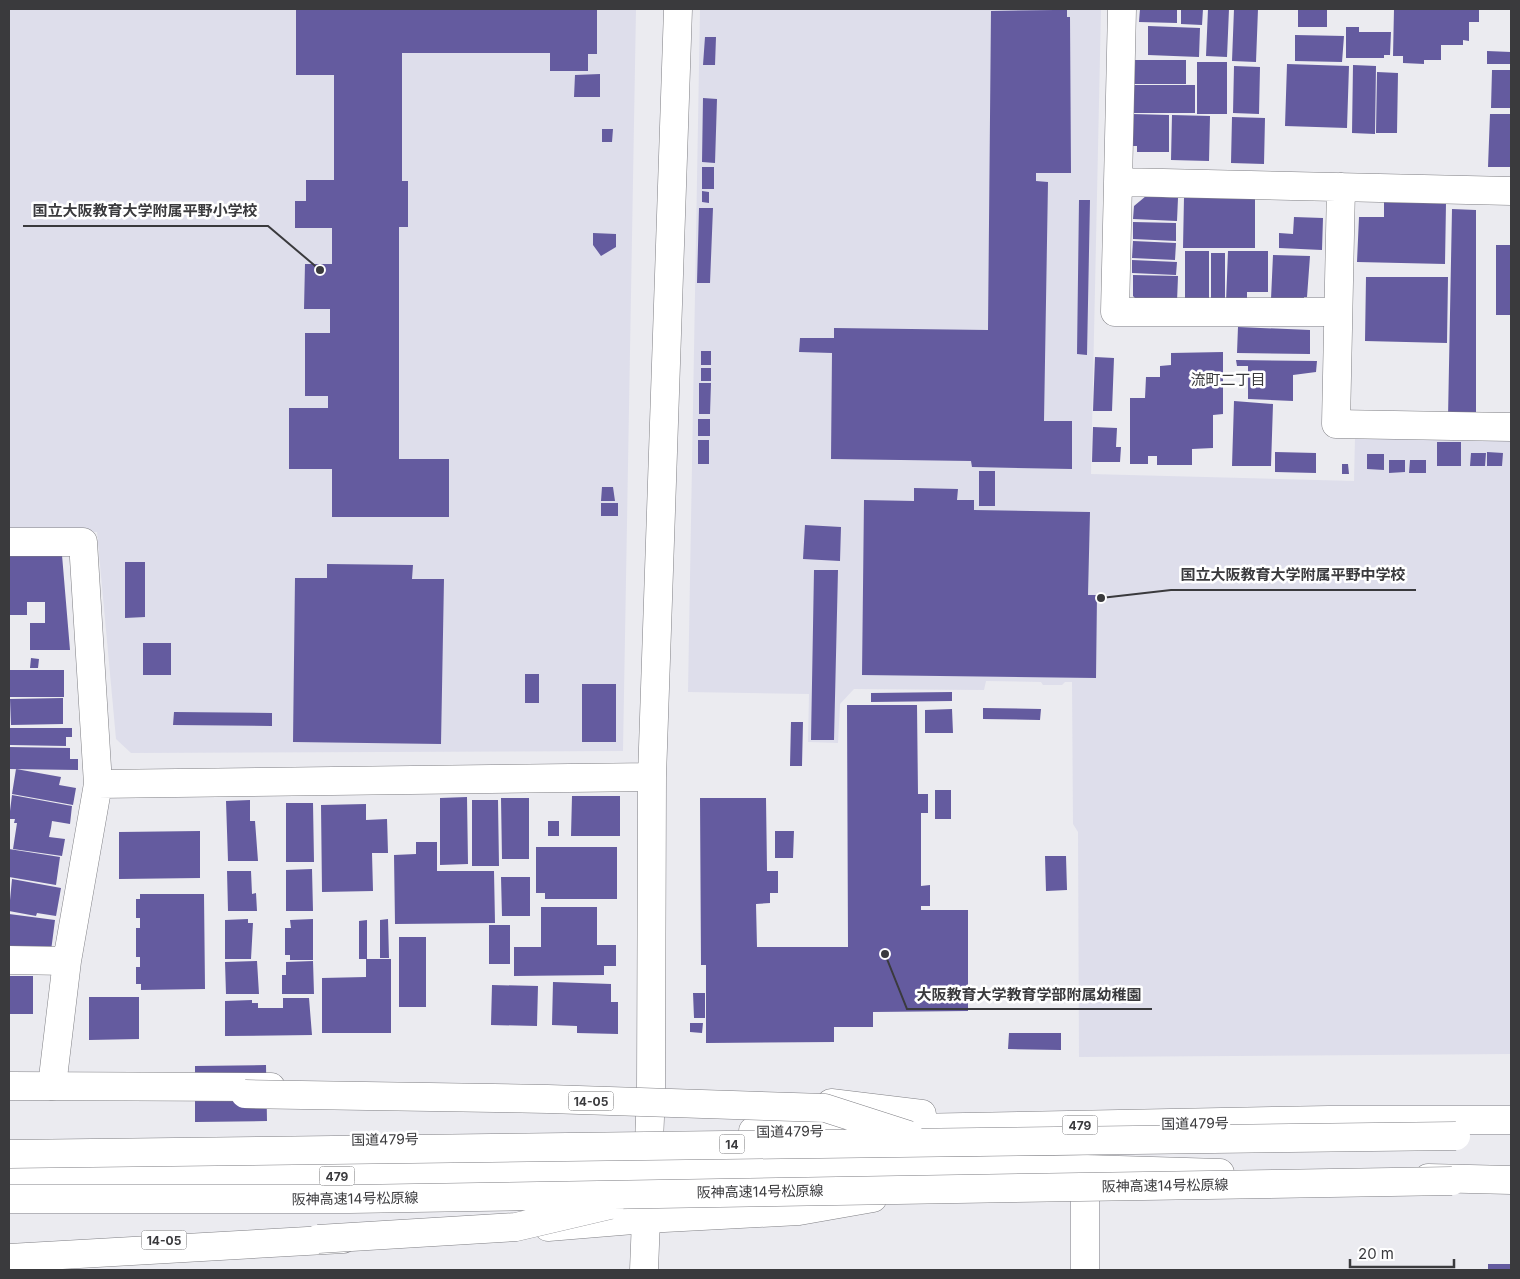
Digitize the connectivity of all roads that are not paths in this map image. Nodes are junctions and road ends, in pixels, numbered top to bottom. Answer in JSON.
{"nodes":[{"id":1,"x":678,"y":9,"type":"edge"},
{"id":2,"x":1122,"y":9,"type":"edge"},
{"id":3,"x":1120,"y":182,"type":"junction"},
{"id":4,"x":1341,"y":187,"type":"junction"},
{"id":5,"x":1511,"y":191,"type":"edge"},
{"id":6,"x":1337,"y":312,"type":"junction"},
{"id":7,"x":1511,"y":427,"type":"edge"},
{"id":8,"x":9,"y":542,"type":"edge"},
{"id":9,"x":652,"y":777,"type":"junction"},
{"id":10,"x":98,"y":784,"type":"junction"},
{"id":11,"x":9,"y":960,"type":"edge"},
{"id":12,"x":67,"y":960,"type":"junction"},
{"id":13,"x":9,"y":1086,"type":"edge"},
{"id":14,"x":52,"y":1086,"type":"junction"},
{"id":15,"x":651,"y":1092,"type":"junction"},
{"id":16,"x":9,"y":1099,"type":"edge"},
{"id":17,"x":1511,"y":1120,"type":"edge"},
{"id":18,"x":1030,"y":1126,"type":"junction"},
{"id":19,"x":649,"y":1133,"type":"junction"},
{"id":20,"x":1511,"y":1135,"type":"edge"},
{"id":21,"x":931,"y":1142,"type":"junction"},
{"id":22,"x":9,"y":1147,"type":"edge"},
{"id":23,"x":9,"y":1154,"type":"edge"},
{"id":24,"x":1085,"y":1169,"type":"junction"},
{"id":25,"x":1037,"y":1170,"type":"junction"},
{"id":26,"x":9,"y":1180,"type":"edge"},
{"id":27,"x":1511,"y":1181,"type":"edge"},
{"id":28,"x":656,"y":1183,"type":"junction"},
{"id":29,"x":9,"y":1198,"type":"edge"},
{"id":30,"x":645,"y":1219,"type":"junction"},
{"id":31,"x":9,"y":1240,"type":"edge"},
{"id":32,"x":22,"y":1262,"type":"edge"},
{"id":33,"x":644,"y":1270,"type":"edge"},
{"id":34,"x":1085,"y":1270,"type":"edge"}],
"edges":[{"from":1,"to":9,"type":"main road"},
{"from":2,"to":3,"type":"main road"},
{"from":3,"to":4,"type":"main road"},
{"from":3,"to":6,"type":"main road"},
{"from":4,"to":5,"type":"main road"},
{"from":4,"to":6,"type":"main road"},
{"from":6,"to":7,"type":"main road"},
{"from":8,"to":10,"type":"main road"},
{"from":9,"to":10,"type":"main road"},
{"from":9,"to":15,"type":"main road"},
{"from":10,"to":12,"type":"main road"},
{"from":11,"to":12,"type":"main road"},
{"from":12,"to":14,"type":"main road"},
{"from":13,"to":14,"type":"main road"},
{"from":14,"to":15,"type":"main road"},
{"from":15,"to":18,"type":"main road"},
{"from":15,"to":19,"type":"main road"},
{"from":16,"to":21,"type":"main road","number":"14-05","bridge":true},
{"from":17,"to":18,"type":"main road","name":"国道479号","number":"479"},
{"from":18,"to":19,"type":"main road","name":"国道479号","number":"479"},
{"from":19,"to":22,"type":"main road","name":"国道479号","number":"479"},
{"from":19,"to":28,"type":"main road"},
{"from":20,"to":21,"type":"main road","number":"14","bridge":true},
{"from":21,"to":23,"type":"main road","number":"14","bridge":true},
{"from":24,"to":25,"type":"main road","number":"479"},
{"from":24,"to":27,"type":"main road","number":"479"},
{"from":24,"to":34,"type":"main road"},
{"from":25,"to":28,"type":"main road","number":"479"},
{"from":25,"to":30,"type":"main road"},
{"from":26,"to":28,"type":"main road","number":"479"},
{"from":27,"to":28,"type":"main road","name":"阪神高速14号松原線","bridge":true},
{"from":28,"to":29,"type":"main road","name":"阪神高速14号松原線","bridge":true},
{"from":28,"to":30,"type":"main road"},
{"from":28,"to":31,"type":"main road","number":"14-05","bridge":true},
{"from":30,"to":32,"type":"main road"},
{"from":30,"to":33,"type":"main road"}]}
